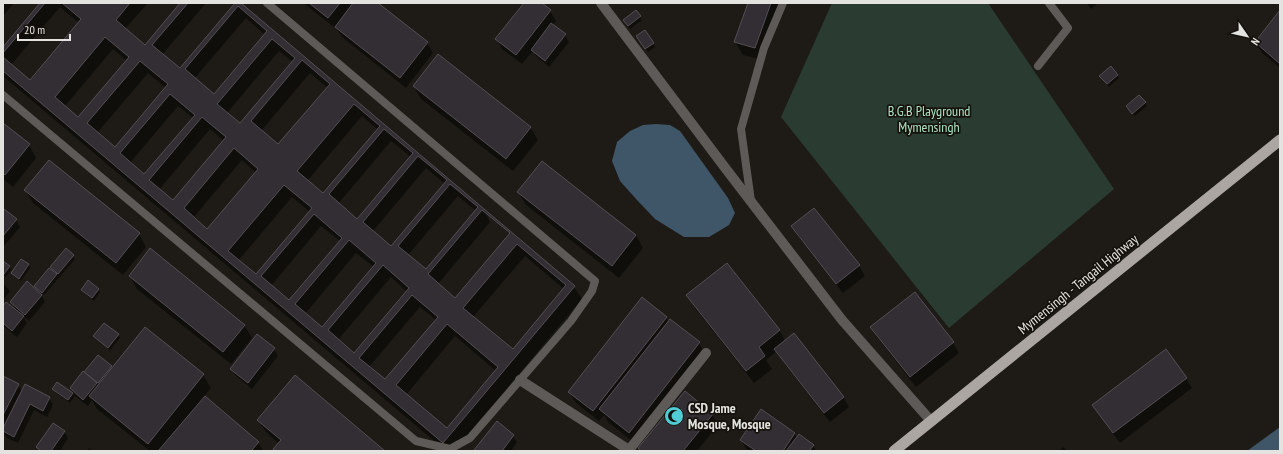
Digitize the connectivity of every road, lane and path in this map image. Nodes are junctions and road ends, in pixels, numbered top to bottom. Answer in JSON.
{"nodes":[{"id":1,"x":267,"y":3,"type":"edge"},
{"id":2,"x":601,"y":3,"type":"edge"},
{"id":3,"x":783,"y":3,"type":"edge"},
{"id":4,"x":1050,"y":3,"type":"edge"},
{"id":5,"x":1038,"y":66,"type":"dead end"},
{"id":6,"x":3,"y":95,"type":"edge"},
{"id":7,"x":1280,"y":140,"type":"edge"},
{"id":8,"x":751,"y":202,"type":"junction"},
{"id":9,"x":706,"y":353,"type":"dead end"},
{"id":10,"x":520,"y":380,"type":"junction"},
{"id":11,"x":931,"y":422,"type":"junction"},
{"id":12,"x":894,"y":451,"type":"edge"}],
"edges":[{"from":1,"to":10,"type":"lane"},
{"from":2,"to":8,"type":"street"},
{"from":3,"to":8,"type":"lane"},
{"from":4,"to":5,"type":"lane"},
{"from":6,"to":10,"type":"lane"},
{"from":7,"to":11,"type":"highway","name":"Mymensingh - Tangail Highway"},
{"from":8,"to":11,"type":"street"},
{"from":9,"to":10,"type":"street"},
{"from":11,"to":12,"type":"highway","name":"Mymensingh - Tangail Highway"}]}
